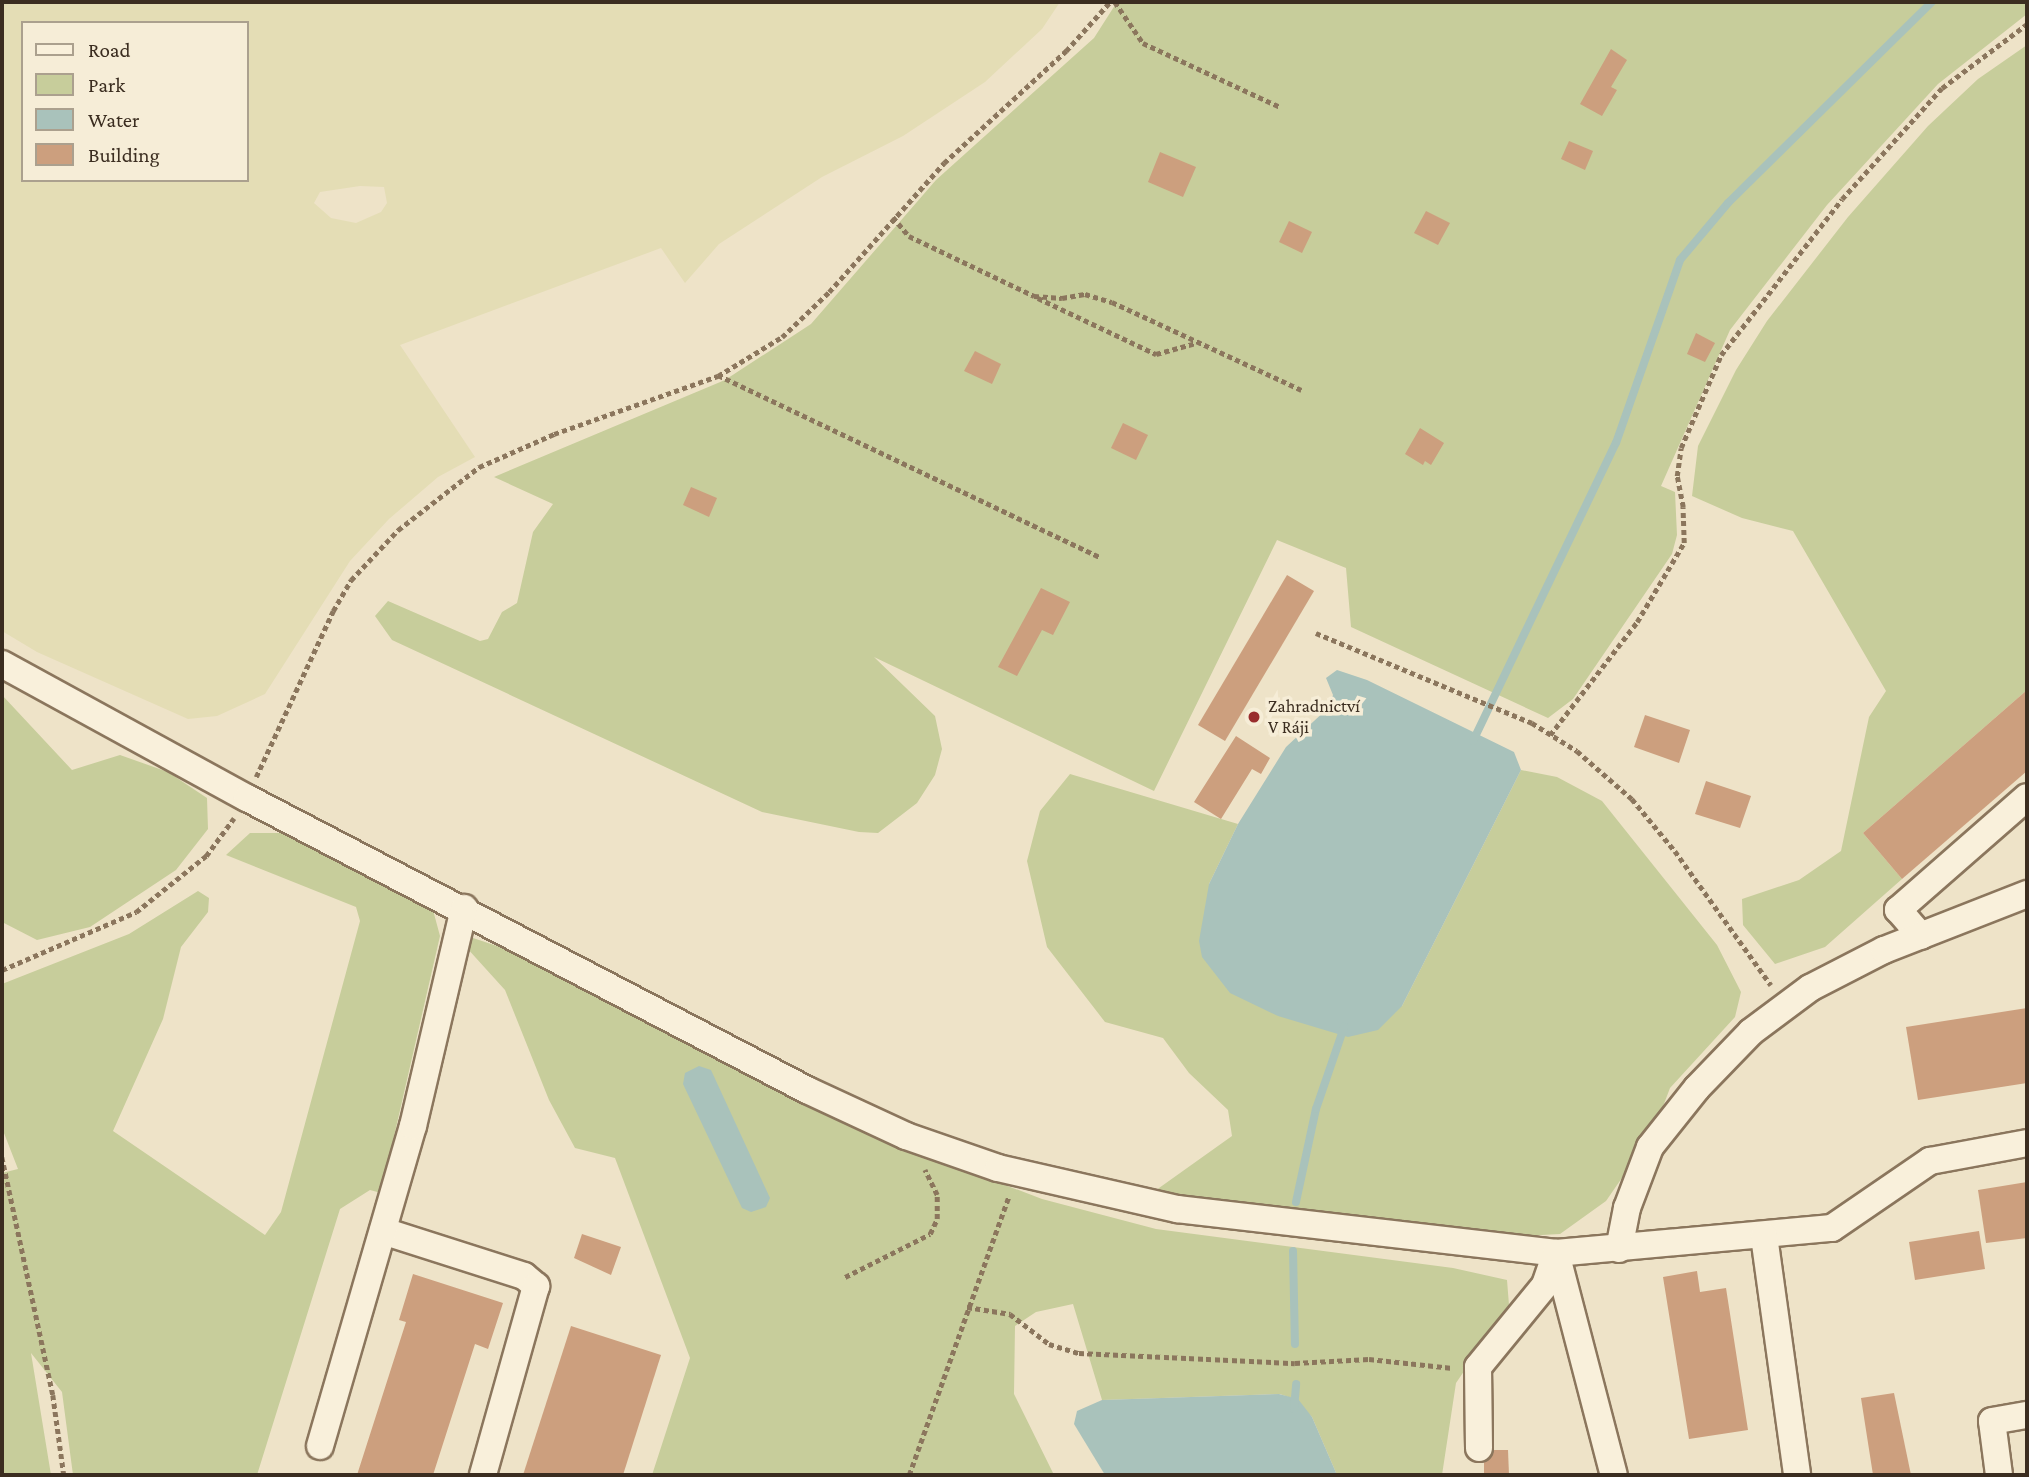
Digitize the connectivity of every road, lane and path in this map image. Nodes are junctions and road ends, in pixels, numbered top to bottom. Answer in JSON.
{"nodes":[{"id":1,"x":1110,"y":2,"type":"edge"},
{"id":2,"x":1115,"y":2,"type":"edge"},
{"id":3,"x":2027,"y":24,"type":"edge"},
{"id":4,"x":1280,"y":107,"type":"dead end"},
{"id":5,"x":893,"y":217,"type":"junction"},
{"id":6,"x":1034,"y":296,"type":"junction"},
{"id":7,"x":1196,"y":343,"type":"junction"},
{"id":8,"x":718,"y":376,"type":"junction"},
{"id":9,"x":1302,"y":390,"type":"dead end"},
{"id":10,"x":1100,"y":557,"type":"dead end"},
{"id":11,"x":1316,"y":633,"type":"dead end"},
{"id":12,"x":2,"y":664,"type":"edge"},
{"id":13,"x":1550,"y":735,"type":"junction"},
{"id":14,"x":2027,"y":797,"type":"edge"},
{"id":15,"x":247,"y":798,"type":"junction"},
{"id":16,"x":2027,"y":894,"type":"edge"},
{"id":17,"x":464,"y":908,"type":"junction"},
{"id":18,"x":1922,"y":936,"type":"junction"},
{"id":19,"x":2,"y":970,"type":"edge"},
{"id":20,"x":1786,"y":1006,"type":"junction"},
{"id":21,"x":906,"y":1136,"type":"junction"},
{"id":22,"x":2027,"y":1143,"type":"edge"},
{"id":23,"x":2,"y":1157,"type":"edge"},
{"id":24,"x":1018,"y":1171,"type":"junction"},
{"id":25,"x":383,"y":1231,"type":"junction"},
{"id":26,"x":1764,"y":1236,"type":"junction"},
{"id":27,"x":1619,"y":1249,"type":"junction"},
{"id":28,"x":1556,"y":1253,"type":"junction"},
{"id":29,"x":845,"y":1277,"type":"dead end"},
{"id":30,"x":967,"y":1307,"type":"junction"},
{"id":31,"x":1478,"y":1371,"type":"junction"},
{"id":32,"x":2027,"y":1415,"type":"edge"},
{"id":33,"x":320,"y":1446,"type":"dead end"},
{"id":34,"x":1479,"y":1448,"type":"dead end"},
{"id":35,"x":64,"y":1475,"type":"edge"},
{"id":36,"x":483,"y":1475,"type":"edge"},
{"id":37,"x":909,"y":1475,"type":"edge"},
{"id":38,"x":1614,"y":1475,"type":"edge"},
{"id":39,"x":1797,"y":1475,"type":"edge"},
{"id":40,"x":1999,"y":1475,"type":"edge"}],
"edges":[{"from":1,"to":5,"type":"path"},
{"from":2,"to":4,"type":"path"},
{"from":3,"to":13,"type":"path"},
{"from":5,"to":6,"type":"path"},
{"from":5,"to":8,"type":"path"},
{"from":6,"to":7,"type":"path"},
{"from":6,"to":7,"type":"path"},
{"from":7,"to":9,"type":"path"},
{"from":8,"to":10,"type":"path"},
{"from":8,"to":15,"type":"path"},
{"from":11,"to":13,"type":"path"},
{"from":12,"to":15,"type":"street"},
{"from":13,"to":20,"type":"path"},
{"from":14,"to":18,"type":"street"},
{"from":15,"to":17,"type":"street"},
{"from":15,"to":19,"type":"path"},
{"from":16,"to":18,"type":"street"},
{"from":17,"to":21,"type":"street"},
{"from":17,"to":25,"type":"street"},
{"from":18,"to":20,"type":"street"},
{"from":20,"to":27,"type":"street"},
{"from":21,"to":24,"type":"street"},
{"from":21,"to":29,"type":"path"},
{"from":22,"to":26,"type":"street"},
{"from":23,"to":35,"type":"path"},
{"from":24,"to":28,"type":"street"},
{"from":24,"to":30,"type":"path"},
{"from":25,"to":33,"type":"street"},
{"from":25,"to":36,"type":"street"},
{"from":26,"to":27,"type":"street"},
{"from":26,"to":39,"type":"street"},
{"from":27,"to":28,"type":"street"},
{"from":28,"to":31,"type":"street"},
{"from":28,"to":38,"type":"street"},
{"from":30,"to":31,"type":"path"},
{"from":30,"to":37,"type":"path"},
{"from":31,"to":34,"type":"street"},
{"from":32,"to":40,"type":"street"}]}
